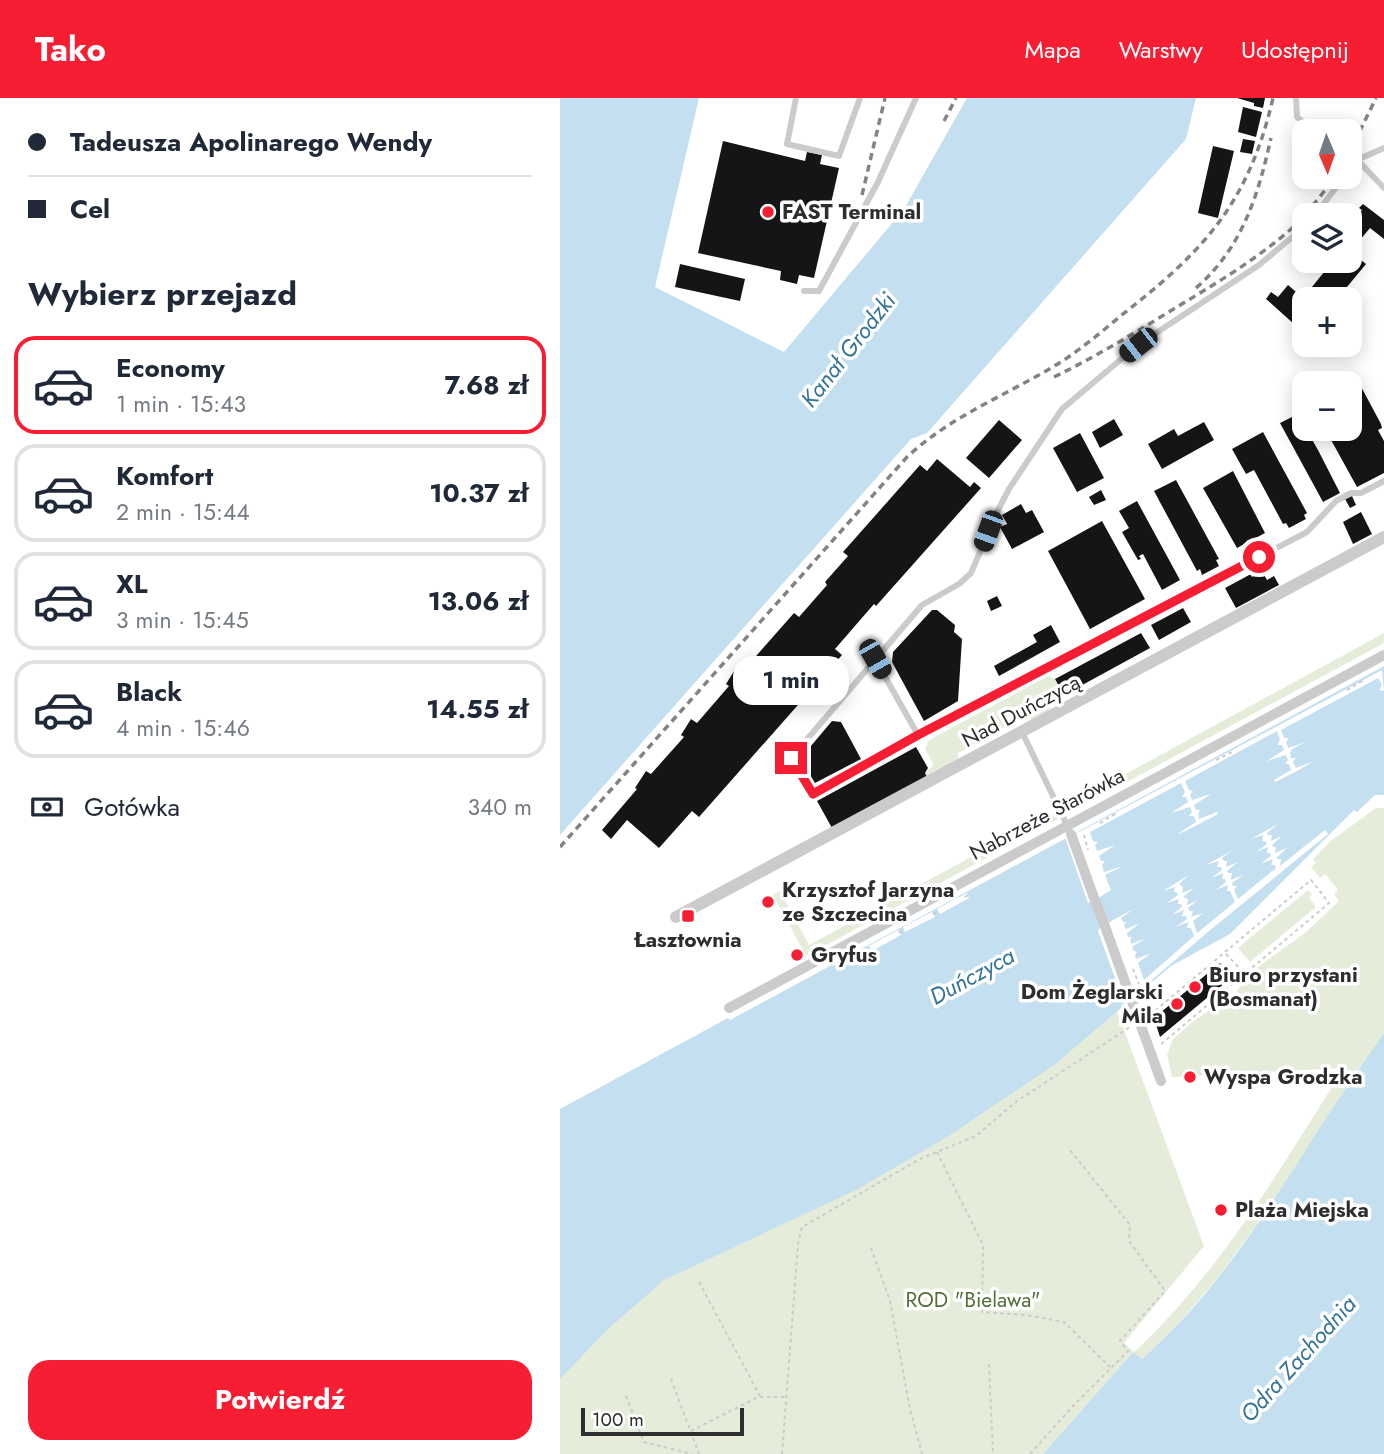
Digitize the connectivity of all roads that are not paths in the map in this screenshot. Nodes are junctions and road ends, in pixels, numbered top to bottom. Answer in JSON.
{"nodes":[{"id":1,"x":796,"y":98,"type":"edge"},
{"id":2,"x":860,"y":98,"type":"edge"},
{"id":3,"x":916,"y":98,"type":"edge"},
{"id":4,"x":1296,"y":98,"type":"edge"},
{"id":5,"x":1299,"y":119,"type":"edge"},
{"id":6,"x":1384,"y":148,"type":"edge"},
{"id":7,"x":1362,"y":158,"type":"edge"},
{"id":8,"x":1362,"y":162,"type":"edge"},
{"id":9,"x":1384,"y":188,"type":"edge"},
{"id":10,"x":1335,"y":189,"type":"edge"},
{"id":11,"x":1323,"y":203,"type":"edge"},
{"id":12,"x":1292,"y":237,"type":"edge"},
{"id":13,"x":804,"y":291,"type":"dead end"},
{"id":14,"x":1384,"y":481,"type":"edge"},
{"id":15,"x":1384,"y":537,"type":"edge"},
{"id":16,"x":1384,"y":655,"type":"edge"},
{"id":17,"x":875,"y":659,"type":"junction"},
{"id":18,"x":1022,"y":732,"type":"junction"},
{"id":19,"x":918,"y":735,"type":"junction"},
{"id":20,"x":1069,"y":830,"type":"junction"},
{"id":21,"x":676,"y":917,"type":"dead end"},
{"id":22,"x":729,"y":1008,"type":"dead end"},
{"id":23,"x":1161,"y":1081,"type":"dead end"}],
"edges":[{"from":1,"to":2,"type":"lane"},
{"from":3,"to":13,"type":"lane"},
{"from":4,"to":5,"type":"lane"},
{"from":6,"to":7,"type":"lane"},
{"from":8,"to":9,"type":"lane"},
{"from":10,"to":11,"type":"lane"},
{"from":12,"to":17,"type":"lane"},
{"from":14,"to":19,"type":"lane"},
{"from":15,"to":18,"type":"street","name":"Nad Duńczycą"},
{"from":16,"to":20,"type":"street","name":"Nabrzeże Starówka"},
{"from":17,"to":19,"type":"lane"},
{"from":17,"to":19,"type":"lane"},
{"from":18,"to":20,"type":"lane"},
{"from":18,"to":21,"type":"street","name":"Nad Duńczycą"},
{"from":20,"to":22,"type":"street","name":"Nabrzeże Starówka"},
{"from":20,"to":23,"type":"street","bridge":true}]}
